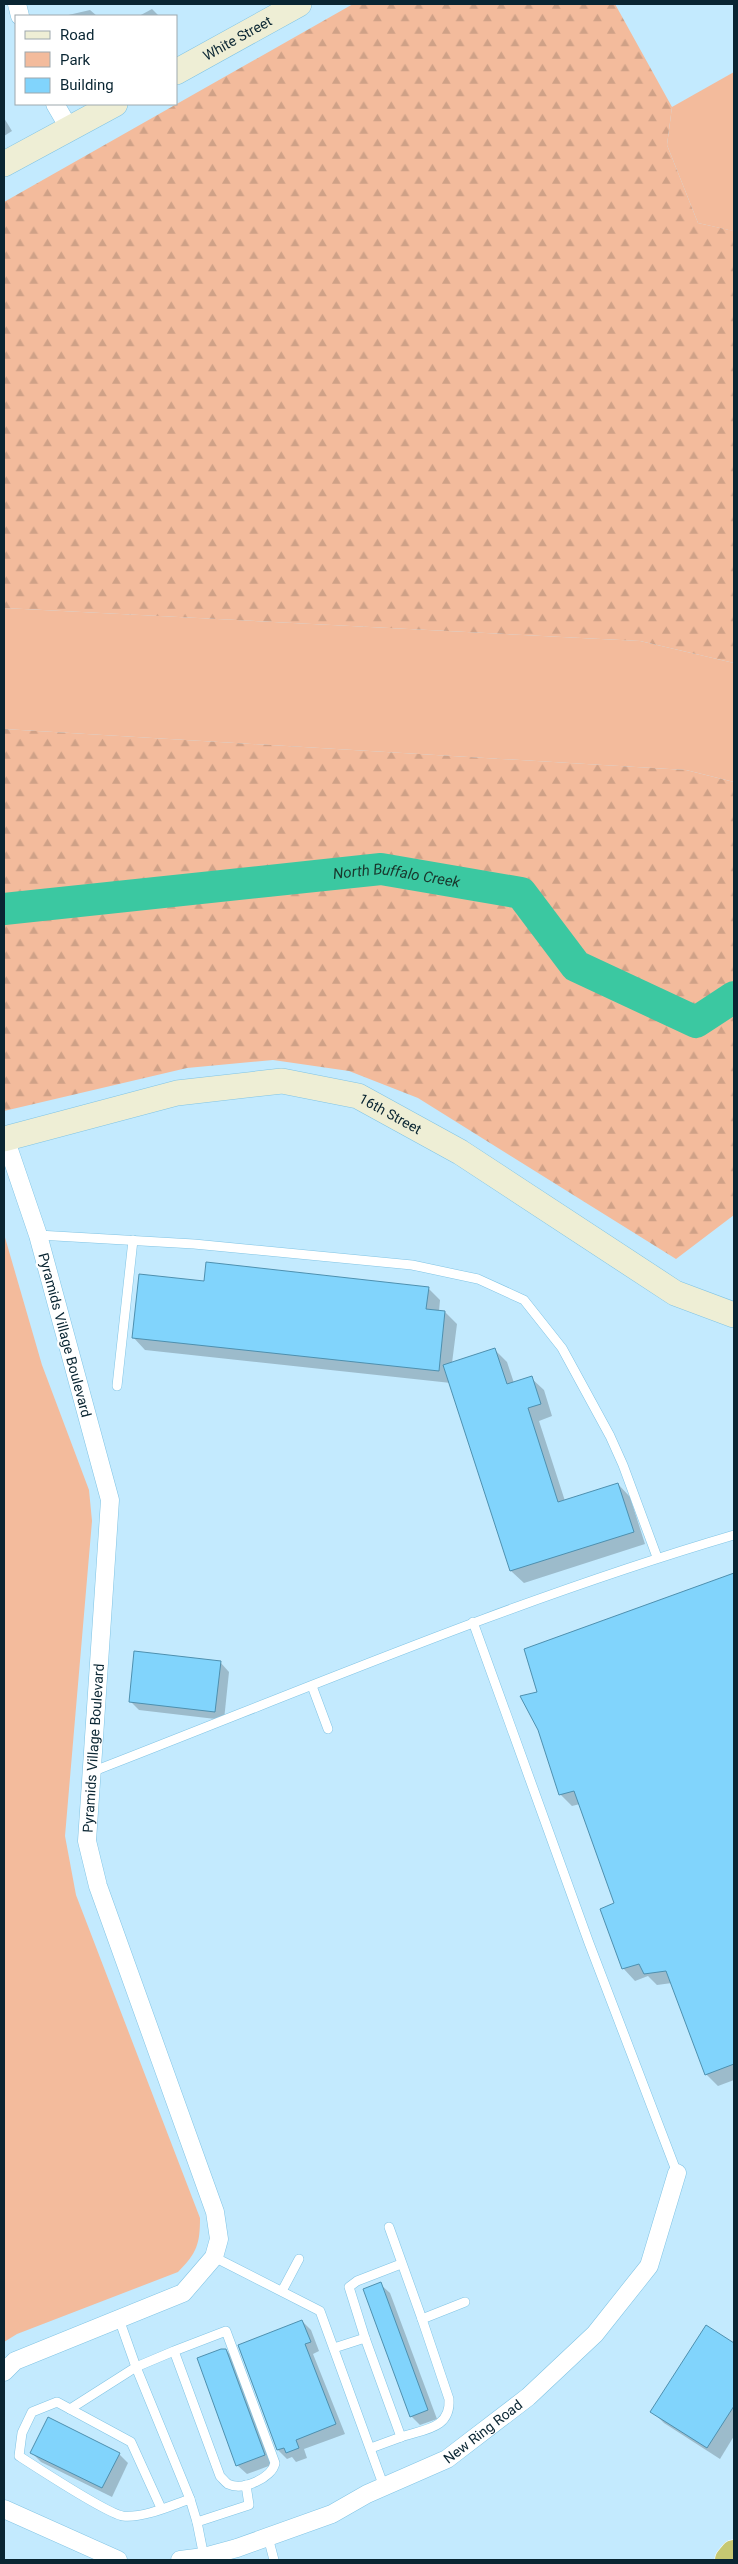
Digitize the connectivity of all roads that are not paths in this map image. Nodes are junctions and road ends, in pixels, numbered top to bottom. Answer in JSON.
{"nodes":[{"id":1,"x":299,"y":4,"type":"edge"},
{"id":2,"x":178,"y":71,"type":"edge"},
{"id":3,"x":56,"y":105,"type":"edge"},
{"id":4,"x":113,"y":105,"type":"edge"},
{"id":5,"x":69,"y":128,"type":"junction"},
{"id":6,"x":4,"y":164,"type":"edge"},
{"id":7,"x":4,"y":1139,"type":"edge"},
{"id":8,"x":38,"y":1234,"type":"junction"},
{"id":9,"x":133,"y":1240,"type":"junction"},
{"id":10,"x":734,"y":1315,"type":"edge"},
{"id":11,"x":116,"y":1386,"type":"dead end"},
{"id":12,"x":734,"y":1534,"type":"edge"},
{"id":13,"x":658,"y":1557,"type":"junction"},
{"id":14,"x":473,"y":1622,"type":"junction"},
{"id":15,"x":312,"y":1686,"type":"junction"},
{"id":16,"x":328,"y":1729,"type":"dead end"},
{"id":17,"x":94,"y":1771,"type":"junction"},
{"id":18,"x":677,"y":2173,"type":"joint"},
{"id":19,"x":389,"y":2227,"type":"dead end"},
{"id":20,"x":214,"y":2257,"type":"junction"},
{"id":21,"x":299,"y":2259,"type":"dead end"},
{"id":22,"x":401,"y":2264,"type":"junction"},
{"id":23,"x":282,"y":2291,"type":"junction"},
{"id":24,"x":465,"y":2302,"type":"dead end"},
{"id":25,"x":119,"y":2319,"type":"junction"},
{"id":26,"x":422,"y":2319,"type":"junction"},
{"id":27,"x":365,"y":2338,"type":"junction"},
{"id":28,"x":334,"y":2348,"type":"junction"},
{"id":29,"x":174,"y":2350,"type":"junction"},
{"id":30,"x":136,"y":2367,"type":"junction"},
{"id":31,"x":4,"y":2372,"type":"edge"},
{"id":32,"x":70,"y":2409,"type":"junction"},
{"id":33,"x":401,"y":2437,"type":"junction"},
{"id":34,"x":371,"y":2448,"type":"junction"},
{"id":35,"x":246,"y":2485,"type":"junction"},
{"id":36,"x":384,"y":2487,"type":"junction"},
{"id":37,"x":190,"y":2499,"type":"junction"},
{"id":38,"x":161,"y":2508,"type":"junction"},
{"id":39,"x":4,"y":2509,"type":"edge"},
{"id":40,"x":198,"y":2522,"type":"junction"},
{"id":41,"x":268,"y":2537,"type":"junction"},
{"id":42,"x":734,"y":2554,"type":"edge"},
{"id":43,"x":204,"y":2557,"type":"junction"},
{"id":44,"x":118,"y":2560,"type":"edge"},
{"id":45,"x":180,"y":2560,"type":"edge"},
{"id":46,"x":274,"y":2560,"type":"edge"},
{"id":47,"x":729,"y":2560,"type":"edge"}],
"edges":[{"from":1,"to":2,"type":"street","name":"White Street"},
{"from":3,"to":5,"type":"street"},
{"from":4,"to":5,"type":"street"},
{"from":5,"to":6,"type":"street"},
{"from":7,"to":8,"type":"street","name":"Pyramids Village Boulevard"},
{"from":7,"to":10,"type":"street","name":"16th Street"},
{"from":8,"to":9,"type":"lane"},
{"from":8,"to":17,"type":"street","name":"Pyramids Village Boulevard"},
{"from":9,"to":11,"type":"lane"},
{"from":9,"to":13,"type":"lane"},
{"from":12,"to":13,"type":"lane"},
{"from":13,"to":14,"type":"lane"},
{"from":14,"to":15,"type":"lane"},
{"from":14,"to":18,"type":"lane"},
{"from":15,"to":16,"type":"lane"},
{"from":15,"to":17,"type":"lane"},
{"from":17,"to":20,"type":"street","name":"Pyramids Village Boulevard"},
{"from":18,"to":36,"type":"street","name":"New Ring Road"},
{"from":19,"to":22,"type":"lane"},
{"from":20,"to":23,"type":"lane"},
{"from":20,"to":25,"type":"street"},
{"from":21,"to":23,"type":"lane"},
{"from":22,"to":26,"type":"lane"},
{"from":22,"to":27,"type":"lane"},
{"from":23,"to":28,"type":"lane"},
{"from":24,"to":26,"type":"lane"},
{"from":25,"to":30,"type":"lane"},
{"from":25,"to":31,"type":"street"},
{"from":26,"to":33,"type":"lane"},
{"from":27,"to":28,"type":"lane"},
{"from":27,"to":33,"type":"lane"},
{"from":28,"to":34,"type":"lane"},
{"from":29,"to":30,"type":"lane"},
{"from":29,"to":35,"type":"lane"},
{"from":29,"to":35,"type":"lane"},
{"from":30,"to":32,"type":"lane"},
{"from":30,"to":37,"type":"lane"},
{"from":32,"to":38,"type":"lane"},
{"from":32,"to":38,"type":"lane"},
{"from":33,"to":34,"type":"lane"},
{"from":34,"to":36,"type":"lane"},
{"from":35,"to":40,"type":"lane"},
{"from":36,"to":41,"type":"street","name":"New Ring Road"},
{"from":37,"to":38,"type":"lane"},
{"from":37,"to":40,"type":"lane"},
{"from":39,"to":44,"type":"street"},
{"from":40,"to":43,"type":"lane"},
{"from":41,"to":43,"type":"street","name":"New Ring Road"},
{"from":41,"to":46,"type":"lane"},
{"from":42,"to":47,"type":"highway"},
{"from":43,"to":45,"type":"street","name":"New Ring Road"}]}
